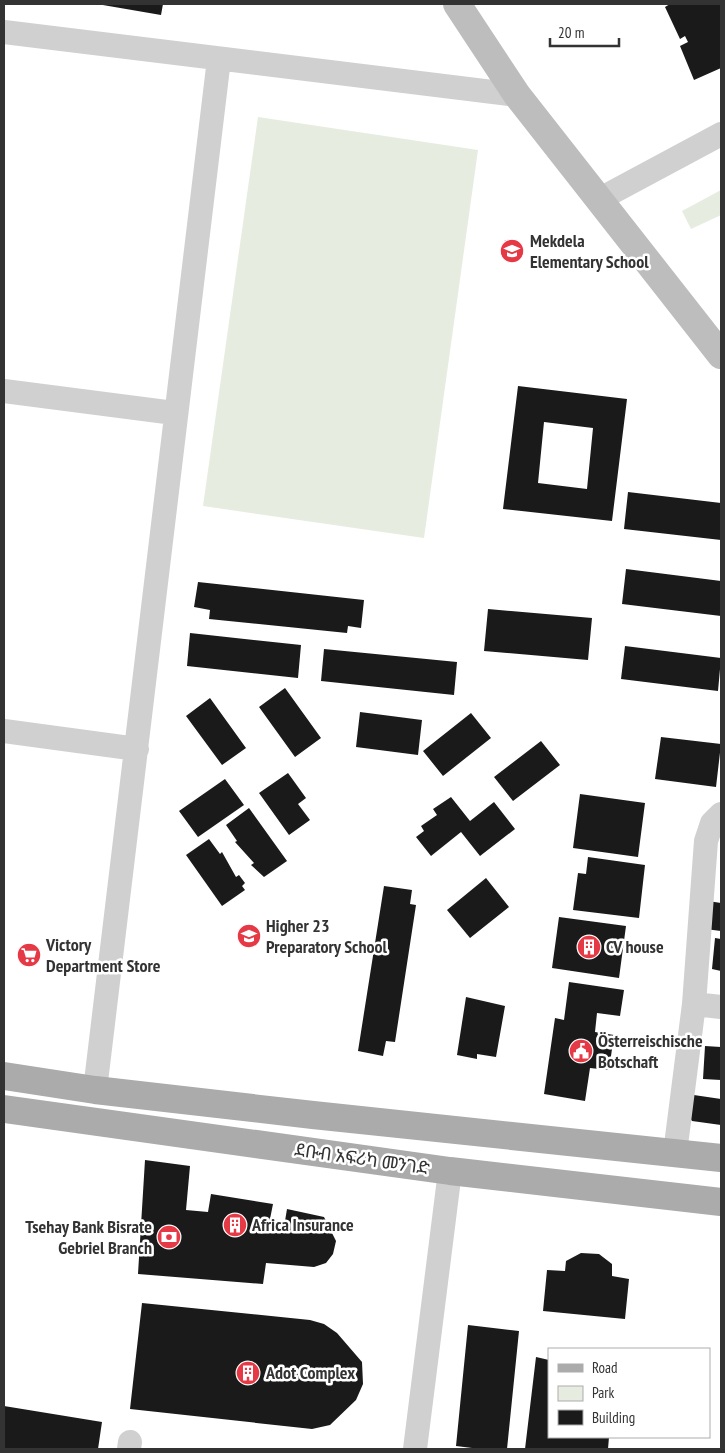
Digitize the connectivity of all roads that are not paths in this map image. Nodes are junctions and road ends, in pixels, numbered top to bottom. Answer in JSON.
{"nodes":[{"id":1,"x":457,"y":4,"type":"edge"},
{"id":2,"x":4,"y":32,"type":"edge"},
{"id":3,"x":219,"y":59,"type":"junction"},
{"id":4,"x":517,"y":95,"type":"junction"},
{"id":5,"x":721,"y":134,"type":"edge"},
{"id":6,"x":598,"y":200,"type":"junction"},
{"id":7,"x":721,"y":355,"type":"edge"},
{"id":8,"x":4,"y":390,"type":"edge"},
{"id":9,"x":174,"y":413,"type":"junction"},
{"id":10,"x":4,"y":731,"type":"edge"},
{"id":11,"x":137,"y":748,"type":"junction"},
{"id":12,"x":721,"y":814,"type":"edge"},
{"id":13,"x":694,"y":1004,"type":"junction"},
{"id":14,"x":721,"y":1007,"type":"edge"},
{"id":15,"x":4,"y":1076,"type":"edge"},
{"id":16,"x":95,"y":1090,"type":"junction"},
{"id":17,"x":4,"y":1109,"type":"edge"},
{"id":18,"x":675,"y":1153,"type":"junction"},
{"id":19,"x":721,"y":1158,"type":"edge"},
{"id":20,"x":450,"y":1171,"type":"junction"},
{"id":21,"x":721,"y":1202,"type":"edge"},
{"id":22,"x":415,"y":1449,"type":"edge"}],
"edges":[{"from":1,"to":4,"type":"street"},
{"from":2,"to":3,"type":"street"},
{"from":3,"to":4,"type":"street"},
{"from":3,"to":9,"type":"street"},
{"from":4,"to":6,"type":"street"},
{"from":5,"to":6,"type":"street"},
{"from":6,"to":7,"type":"street"},
{"from":8,"to":9,"type":"street"},
{"from":9,"to":11,"type":"street"},
{"from":10,"to":11,"type":"street"},
{"from":11,"to":16,"type":"street"},
{"from":12,"to":13,"type":"street"},
{"from":13,"to":14,"type":"street"},
{"from":13,"to":18,"type":"street"},
{"from":15,"to":16,"type":"main road","name":"ደቡብ አፍሪካ መንገድ"},
{"from":16,"to":18,"type":"main road","name":"ደቡብ አፍሪካ መንገድ"},
{"from":17,"to":20,"type":"main road","name":"ደቡብ አፍሪካ መንገድ"},
{"from":18,"to":19,"type":"main road","name":"ደቡብ አፍሪካ መንገድ"},
{"from":20,"to":21,"type":"main road","name":"ደቡብ አፍሪካ መንገድ"},
{"from":20,"to":22,"type":"street"}]}
